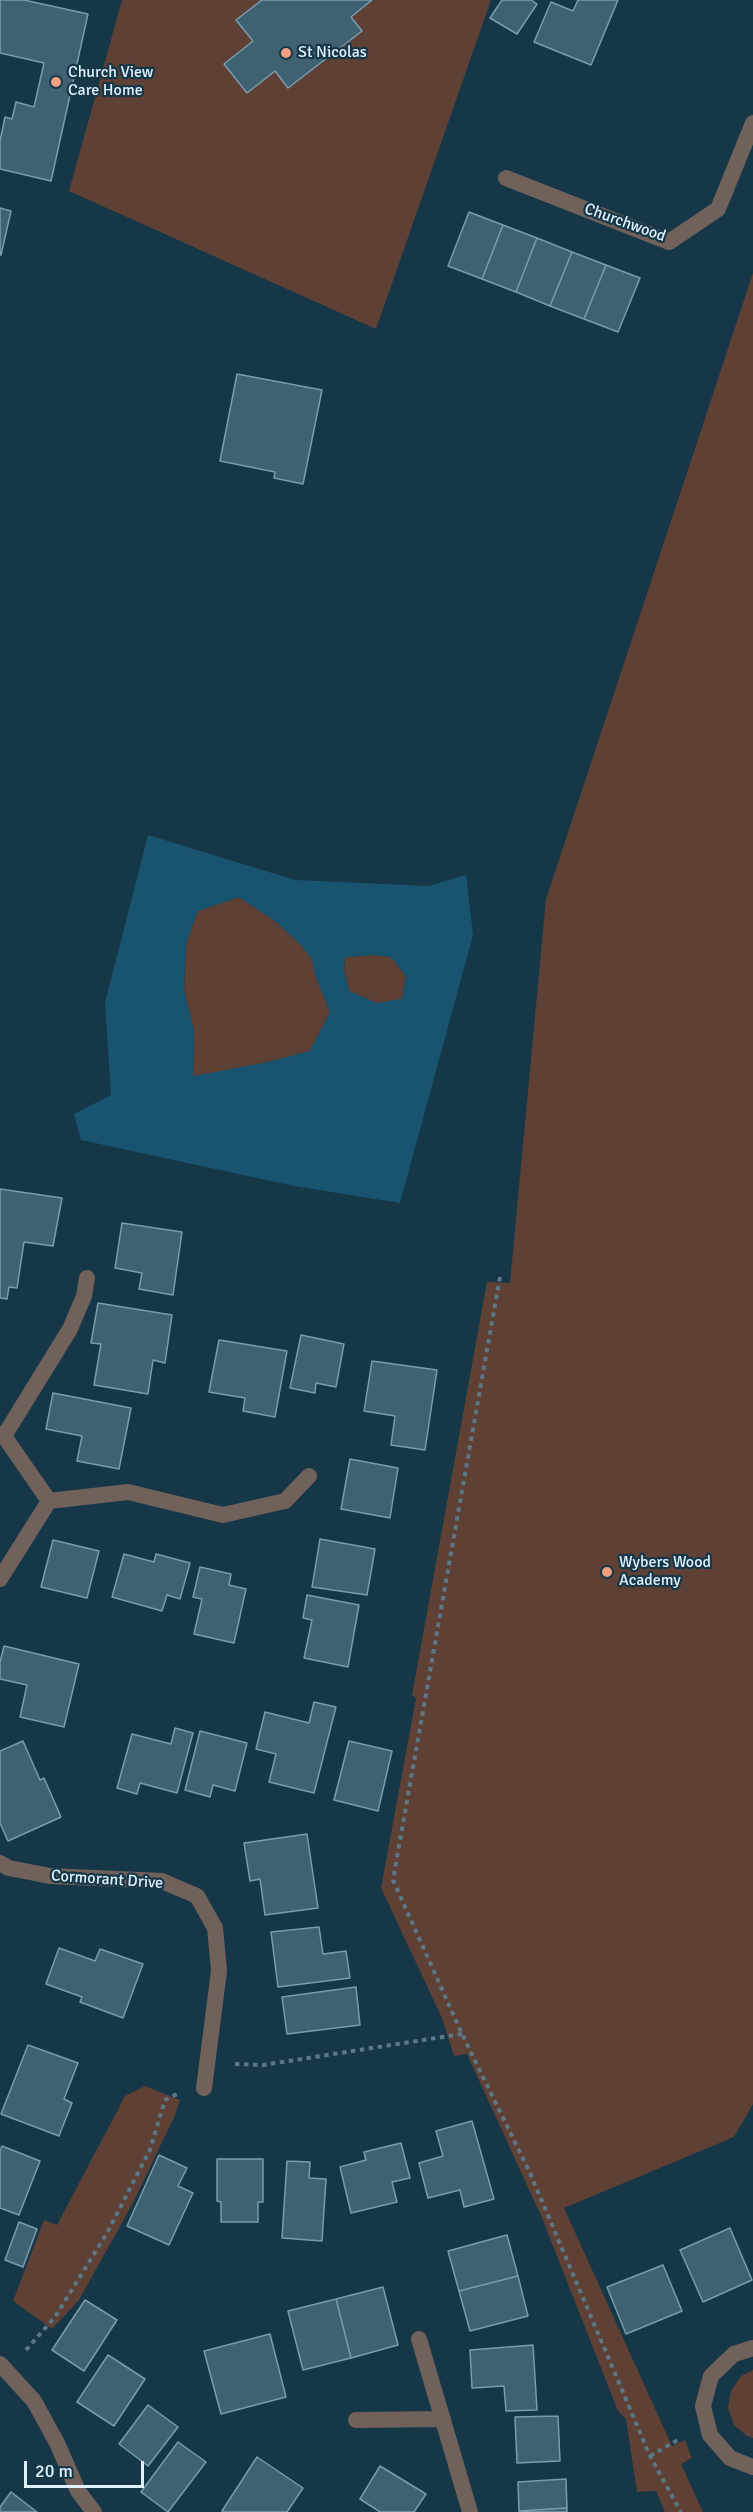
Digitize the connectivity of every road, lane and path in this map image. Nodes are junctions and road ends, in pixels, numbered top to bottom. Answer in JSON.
{"nodes":[{"id":1,"x":753,"y":123,"type":"edge"},
{"id":2,"x":506,"y":178,"type":"dead end"},
{"id":3,"x":500,"y":1277,"type":"dead end"},
{"id":4,"x":87,"y":1278,"type":"dead end"},
{"id":5,"x":2,"y":1435,"type":"edge"},
{"id":6,"x":309,"y":1476,"type":"dead end"},
{"id":7,"x":49,"y":1501,"type":"junction"},
{"id":8,"x":0,"y":1579,"type":"edge"},
{"id":9,"x":0,"y":1863,"type":"edge"},
{"id":10,"x":462,"y":2034,"type":"junction"},
{"id":11,"x":207,"y":2063,"type":"junction"},
{"id":12,"x":204,"y":2088,"type":"joint"},
{"id":13,"x":419,"y":2339,"type":"dead end"},
{"id":14,"x":753,"y":2348,"type":"edge"},
{"id":15,"x":4,"y":2367,"type":"edge"},
{"id":16,"x":443,"y":2419,"type":"junction"},
{"id":17,"x":356,"y":2420,"type":"dead end"},
{"id":18,"x":753,"y":2467,"type":"edge"},
{"id":19,"x":94,"y":2512,"type":"edge"},
{"id":20,"x":470,"y":2512,"type":"edge"},
{"id":21,"x":681,"y":2512,"type":"edge"}],
"edges":[{"from":1,"to":2,"type":"street","name":"Churchwood"},
{"from":3,"to":10,"type":"path"},
{"from":4,"to":5,"type":"street"},
{"from":5,"to":7,"type":"street"},
{"from":6,"to":7,"type":"street"},
{"from":7,"to":8,"type":"street"},
{"from":9,"to":11,"type":"street","name":"Cormorant Drive"},
{"from":10,"to":11,"type":"path"},
{"from":10,"to":21,"type":"path"},
{"from":11,"to":12,"type":"street","name":"Cormorant Drive"},
{"from":12,"to":15,"type":"path"},
{"from":13,"to":16,"type":"street"},
{"from":14,"to":18,"type":"street"},
{"from":15,"to":19,"type":"street"},
{"from":16,"to":17,"type":"street"},
{"from":16,"to":20,"type":"street"}]}
